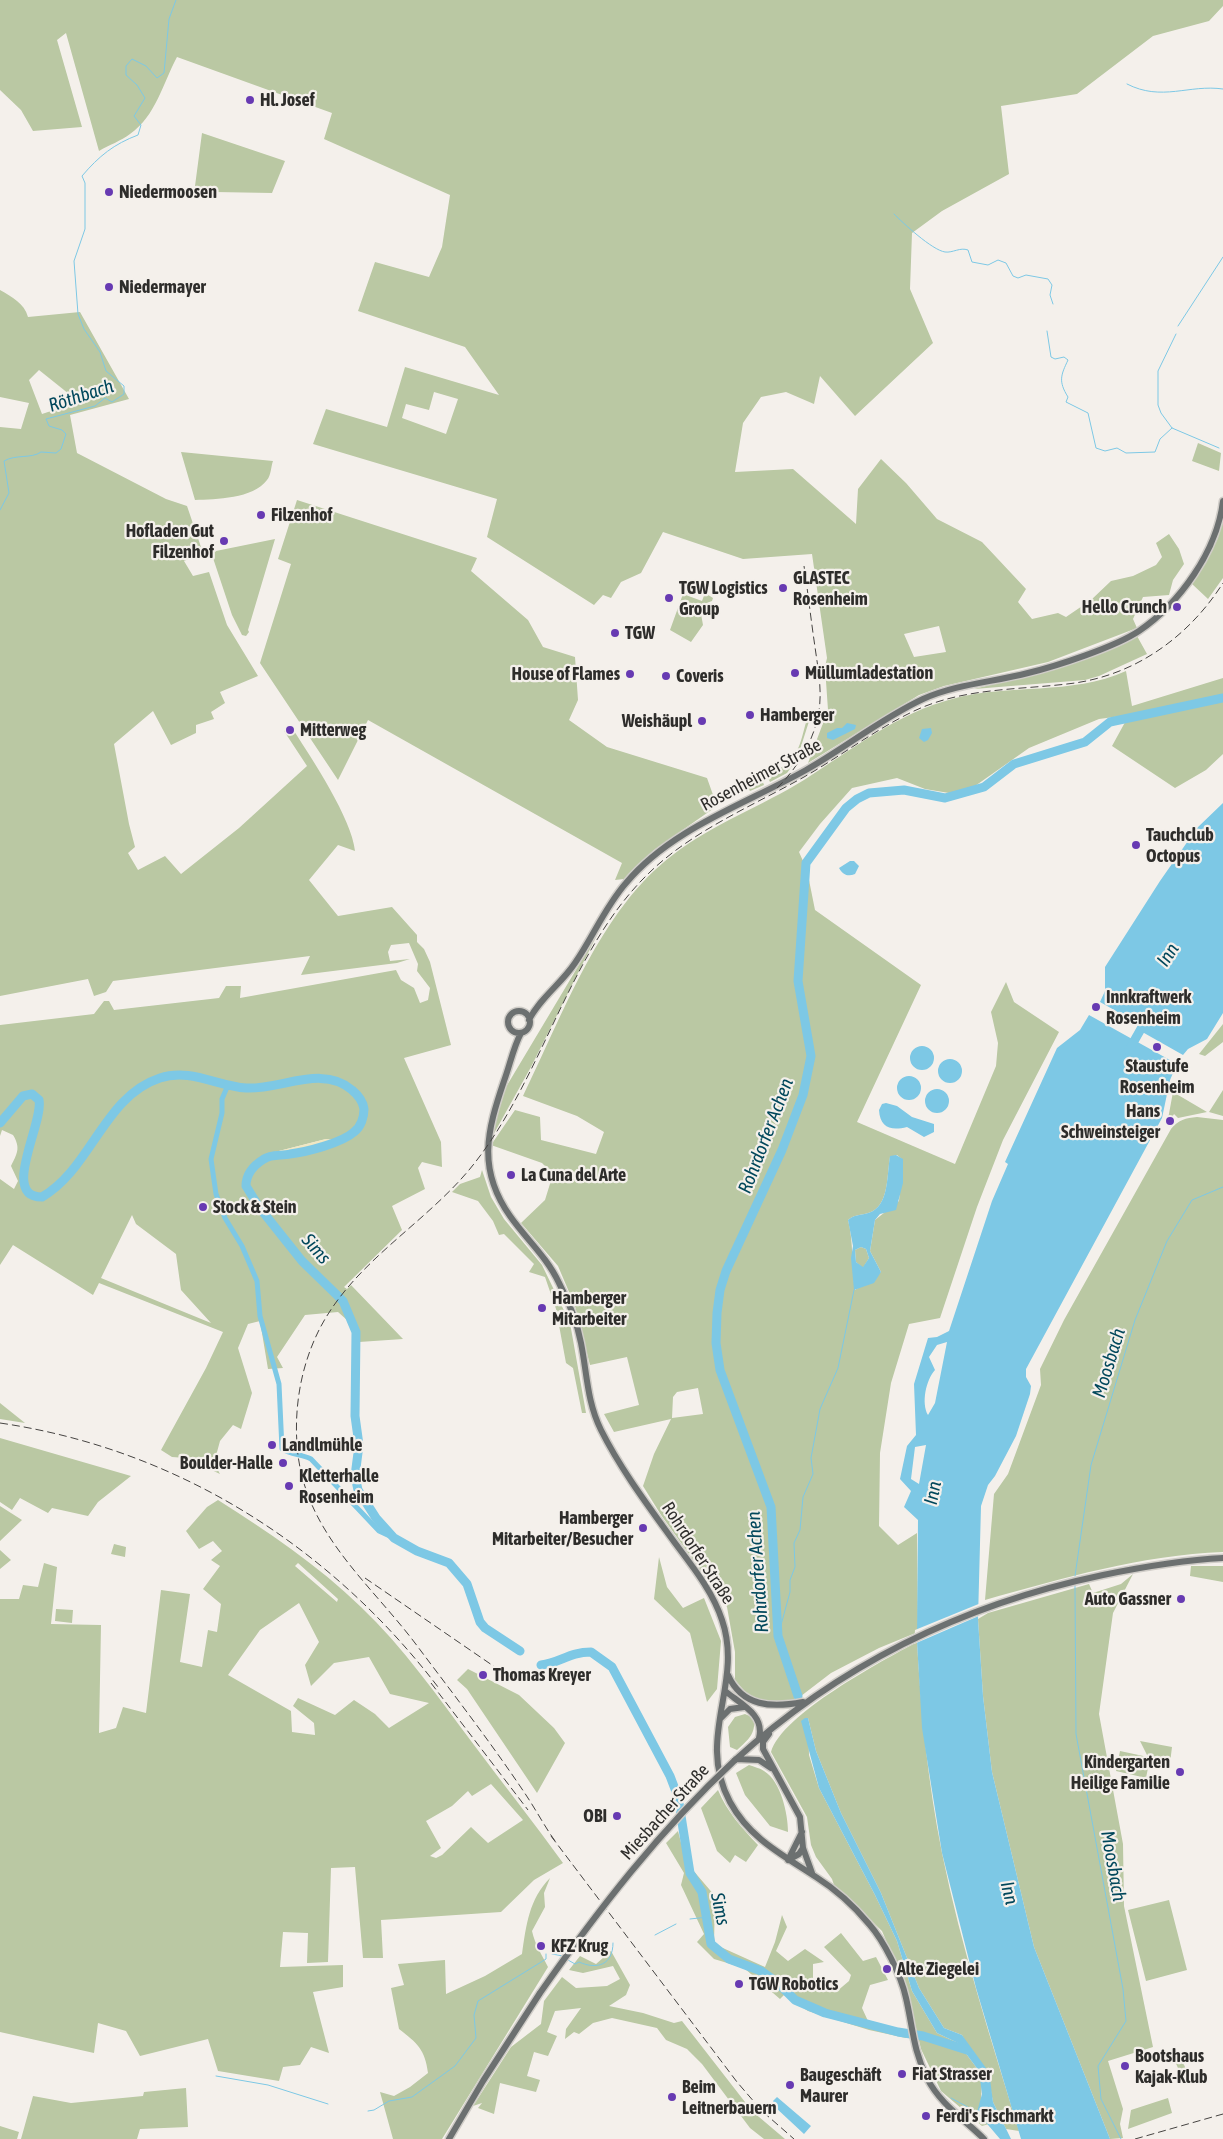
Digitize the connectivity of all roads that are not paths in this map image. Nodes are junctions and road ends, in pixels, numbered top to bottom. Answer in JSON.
{"nodes":[{"id":1,"x":1223,"y":501,"type":"edge"},
{"id":2,"x":536,"y":1007,"type":"junction"},
{"id":3,"x":524,"y":1012,"type":"junction"},
{"id":4,"x":530,"y":1020,"type":"junction"},
{"id":5,"x":513,"y":1032,"type":"junction"},
{"id":6,"x":521,"y":1033,"type":"junction"},
{"id":7,"x":515,"y":1045,"type":"junction"},
{"id":8,"x":1223,"y":1558,"type":"edge"},
{"id":9,"x":728,"y":1675,"type":"junction"},
{"id":10,"x":725,"y":1690,"type":"junction"},
{"id":11,"x":738,"y":1692,"type":"junction"},
{"id":12,"x":807,"y":1701,"type":"junction"},
{"id":13,"x":744,"y":1707,"type":"junction"},
{"id":14,"x":787,"y":1716,"type":"junction"},
{"id":15,"x":719,"y":1720,"type":"junction"},
{"id":16,"x":759,"y":1738,"type":"junction"},
{"id":17,"x":735,"y":1760,"type":"junction"},
{"id":18,"x":774,"y":1770,"type":"junction"},
{"id":19,"x":802,"y":1831,"type":"junction"},
{"id":20,"x":803,"y":1848,"type":"junction"},
{"id":21,"x":788,"y":1860,"type":"junction"},
{"id":22,"x":813,"y":1875,"type":"junction"},
{"id":23,"x":449,"y":2139,"type":"edge"},
{"id":24,"x":984,"y":2139,"type":"edge"}],
"edges":[{"from":1,"to":2,"type":"main road","name":"Rosenheimer Straße"},
{"from":2,"to":3,"type":"main road","name":"Rosenheimer Straße"},
{"from":2,"to":4,"type":"main road","name":"Rosenheimer Straße"},
{"from":3,"to":4,"type":"main road"},
{"from":3,"to":5,"type":"main road"},
{"from":4,"to":6,"type":"main road"},
{"from":5,"to":6,"type":"main road"},
{"from":5,"to":7,"type":"main road","name":"Rohrdorfer Straße"},
{"from":6,"to":7,"type":"main road","name":"Rohrdorfer Straße"},
{"from":7,"to":9,"type":"main road","name":"Rohrdorfer Straße"},
{"from":8,"to":12,"type":"main road","name":"Miesbacher Straße"},
{"from":9,"to":10,"type":"main road","name":"Rohrdorfer Straße"},
{"from":9,"to":11,"type":"main road"},
{"from":10,"to":11,"type":"main road"},
{"from":10,"to":13,"type":"main road"},
{"from":10,"to":15,"type":"main road","name":"Rohrdorfer Straße"},
{"from":11,"to":12,"type":"main road"},
{"from":12,"to":14,"type":"main road","name":"Miesbacher Straße"},
{"from":13,"to":15,"type":"main road"},
{"from":13,"to":16,"type":"main road"},
{"from":14,"to":16,"type":"main road","name":"Miesbacher Straße"},
{"from":14,"to":18,"type":"main road"},
{"from":15,"to":21,"type":"main road","name":"Rohrdorfer Straße"},
{"from":16,"to":17,"type":"main road","name":"Miesbacher Straße"},
{"from":17,"to":18,"type":"main road"},
{"from":17,"to":23,"type":"main road","name":"Miesbacher Straße","bridge":true},
{"from":18,"to":19,"type":"main road"},
{"from":19,"to":20,"type":"main road"},
{"from":19,"to":21,"type":"main road"},
{"from":20,"to":21,"type":"main road"},
{"from":20,"to":22,"type":"main road"},
{"from":21,"to":22,"type":"main road","name":"Rohrdorfer Straße"},
{"from":22,"to":24,"type":"main road","name":"Rohrdorfer Straße"}]}
